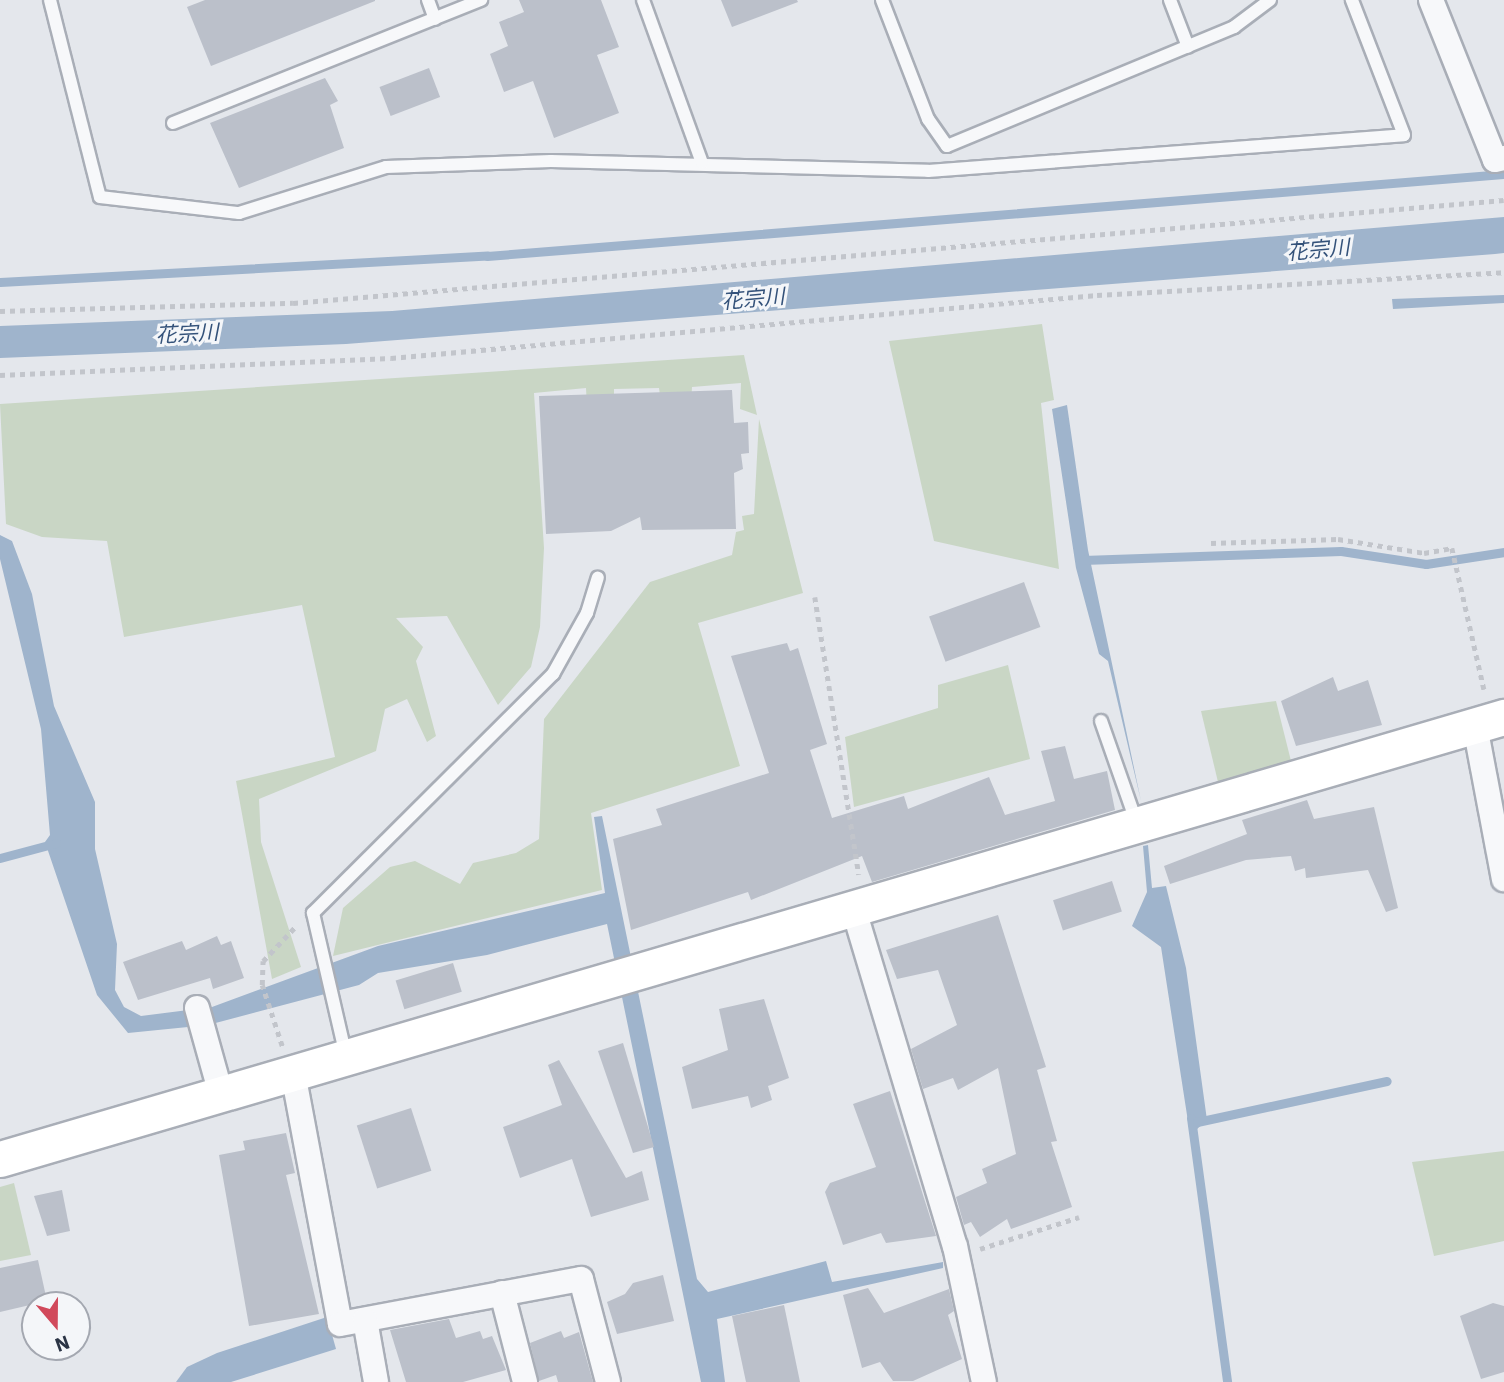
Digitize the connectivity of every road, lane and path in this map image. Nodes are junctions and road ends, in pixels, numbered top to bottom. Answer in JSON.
{"nodes":[{"id":1,"x":50,"y":0,"type":"edge"},
{"id":2,"x":428,"y":0,"type":"edge"},
{"id":3,"x":481,"y":0,"type":"edge"},
{"id":4,"x":643,"y":0,"type":"edge"},
{"id":5,"x":882,"y":0,"type":"edge"},
{"id":6,"x":1170,"y":0,"type":"edge"},
{"id":7,"x":1270,"y":0,"type":"edge"},
{"id":8,"x":1352,"y":0,"type":"edge"},
{"id":9,"x":1431,"y":0,"type":"edge"},
{"id":10,"x":435,"y":19,"type":"junction"},
{"id":11,"x":1188,"y":47,"type":"junction"},
{"id":12,"x":173,"y":123,"type":"dead end"},
{"id":13,"x":1504,"y":158,"type":"edge"},
{"id":14,"x":702,"y":163,"type":"junction"},
{"id":15,"x":1504,"y":200,"type":"edge"},
{"id":16,"x":1504,"y":272,"type":"edge"},
{"id":17,"x":0,"y":311,"type":"edge"},
{"id":18,"x":0,"y":374,"type":"edge"},
{"id":19,"x":1211,"y":543,"type":"dead end"},
{"id":20,"x":597,"y":578,"type":"dead end"},
{"id":21,"x":814,"y":597,"type":"dead end"},
{"id":22,"x":1490,"y":721,"type":"edge"},
{"id":23,"x":1101,"y":722,"type":"dead end"},
{"id":24,"x":1137,"y":824,"type":"junction"},
{"id":25,"x":1504,"y":878,"type":"edge"},
{"id":26,"x":858,"y":905,"type":"junction"},
{"id":27,"x":313,"y":913,"type":"junction"},
{"id":28,"x":197,"y":1008,"type":"dead end"},
{"id":29,"x":272,"y":1020,"type":"dead end"},
{"id":30,"x":346,"y":1057,"type":"junction"},
{"id":31,"x":293,"y":1073,"type":"junction"},
{"id":32,"x":221,"y":1094,"type":"junction"},
{"id":33,"x":0,"y":1159,"type":"edge"},
{"id":34,"x":1079,"y":1217,"type":"dead end"},
{"id":35,"x":957,"y":1257,"type":"junction"},
{"id":36,"x":502,"y":1293,"type":"junction"},
{"id":37,"x":365,"y":1320,"type":"junction"},
{"id":38,"x":376,"y":1382,"type":"edge"},
{"id":39,"x":525,"y":1382,"type":"edge"},
{"id":40,"x":608,"y":1382,"type":"edge"},
{"id":41,"x":984,"y":1382,"type":"edge"}],
"edges":[{"from":1,"to":14,"type":"lane"},
{"from":2,"to":10,"type":"lane"},
{"from":3,"to":10,"type":"lane"},
{"from":4,"to":14,"type":"lane"},
{"from":5,"to":11,"type":"lane"},
{"from":6,"to":11,"type":"lane"},
{"from":7,"to":11,"type":"lane"},
{"from":8,"to":14,"type":"lane"},
{"from":9,"to":13,"type":"street"},
{"from":10,"to":12,"type":"lane"},
{"from":15,"to":17,"type":"path"},
{"from":16,"to":18,"type":"path"},
{"from":19,"to":22,"type":"path"},
{"from":20,"to":27,"type":"lane"},
{"from":21,"to":26,"type":"path"},
{"from":22,"to":24,"type":"street"},
{"from":22,"to":25,"type":"street"},
{"from":23,"to":24,"type":"lane"},
{"from":24,"to":26,"type":"street"},
{"from":26,"to":30,"type":"street"},
{"from":26,"to":35,"type":"street"},
{"from":27,"to":29,"type":"path"},
{"from":27,"to":30,"type":"lane"},
{"from":28,"to":32,"type":"street"},
{"from":30,"to":31,"type":"street"},
{"from":31,"to":32,"type":"street"},
{"from":31,"to":37,"type":"street"},
{"from":32,"to":33,"type":"street"},
{"from":34,"to":35,"type":"path"},
{"from":35,"to":41,"type":"street"},
{"from":36,"to":37,"type":"street"},
{"from":36,"to":39,"type":"street"},
{"from":36,"to":40,"type":"street"},
{"from":37,"to":38,"type":"street"}]}
